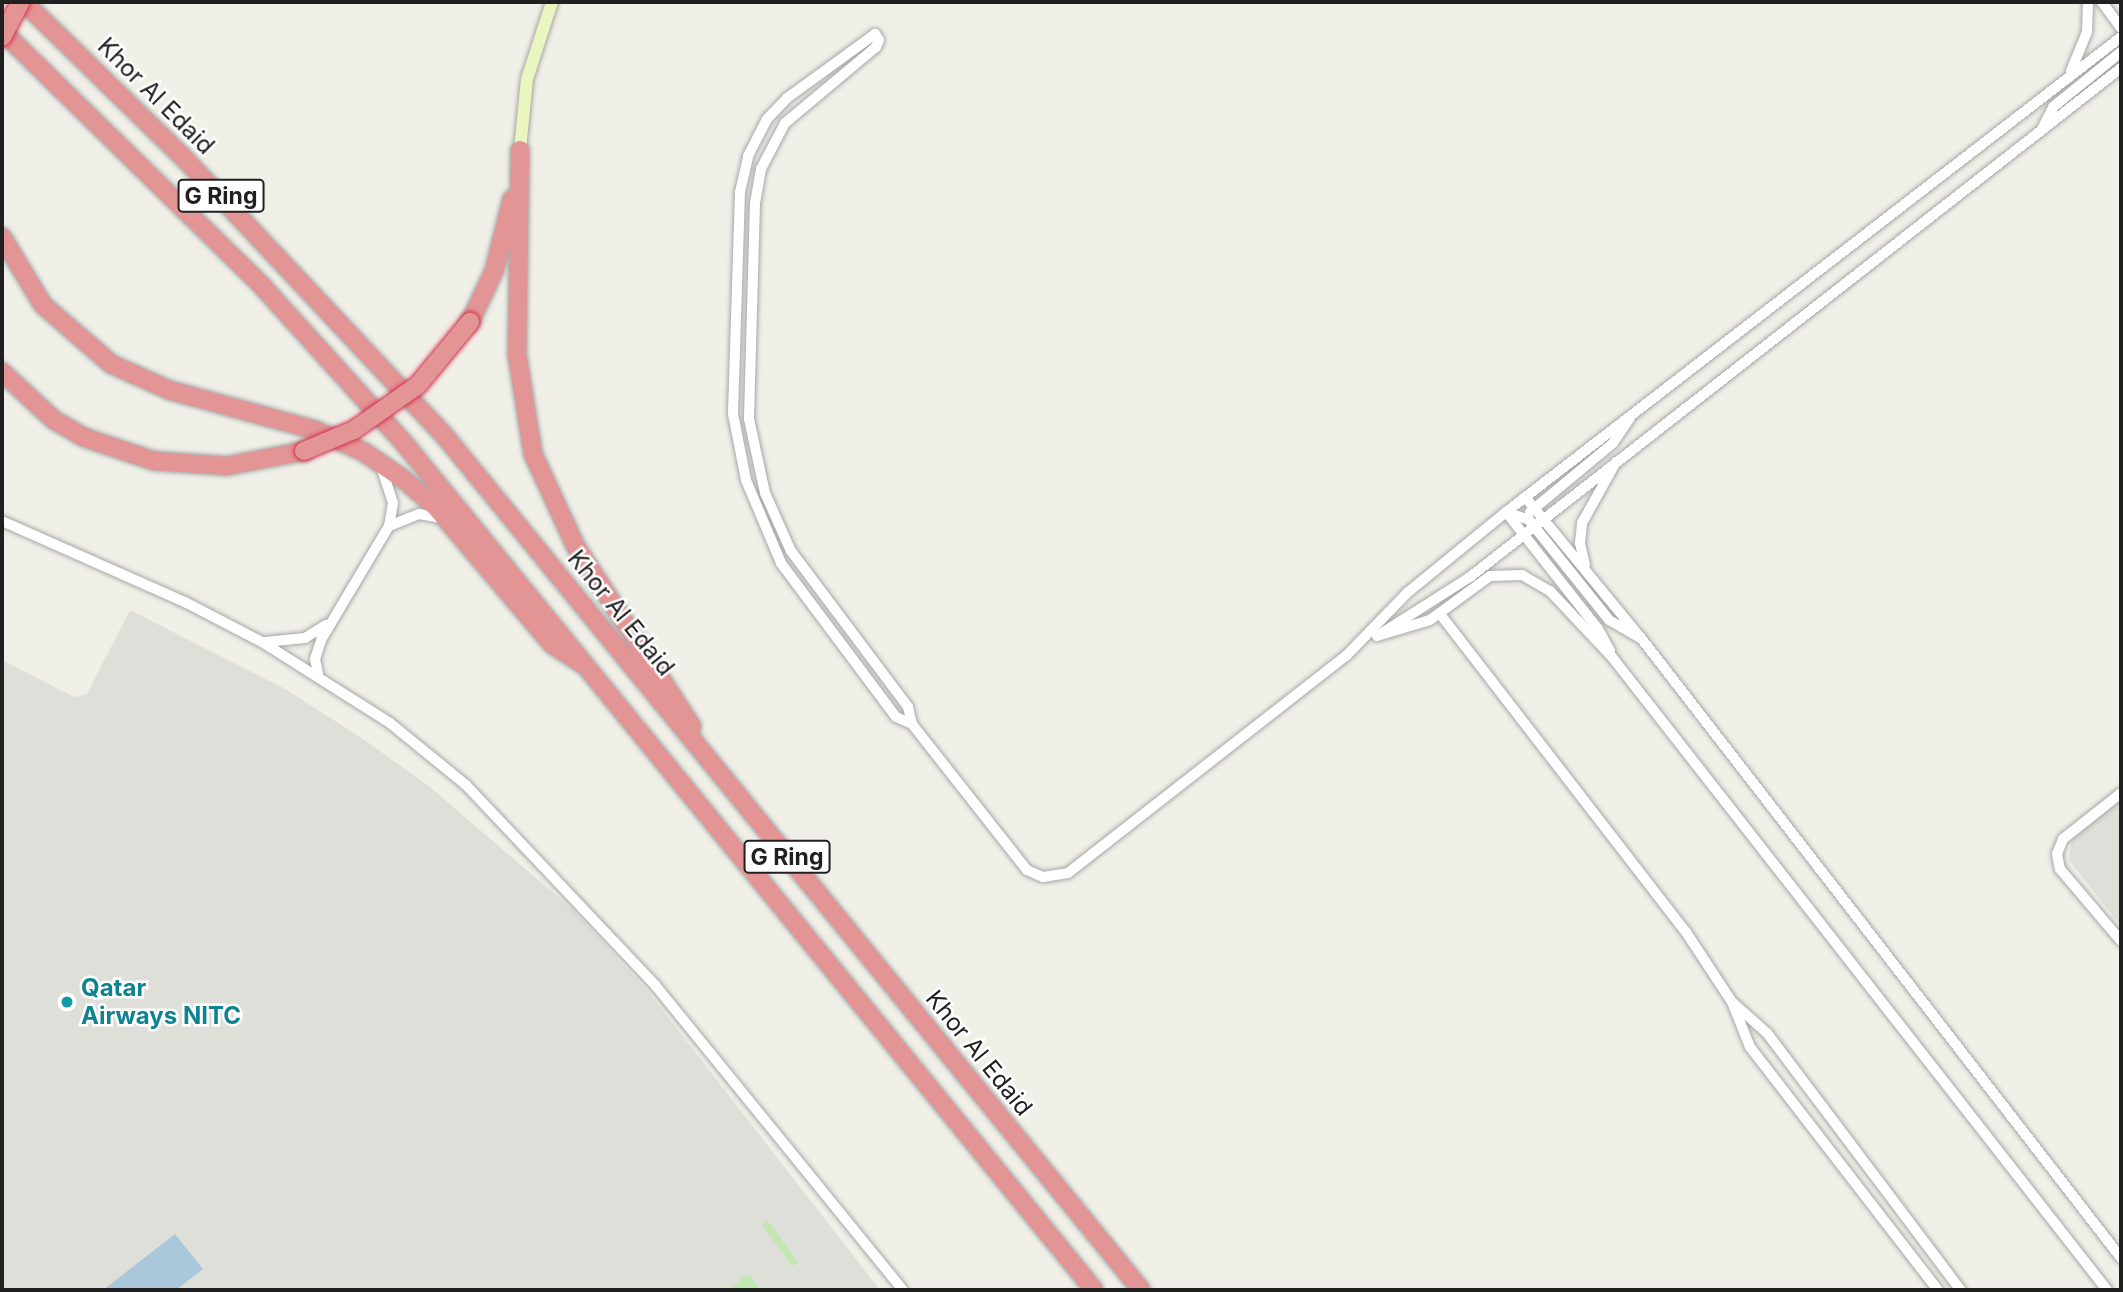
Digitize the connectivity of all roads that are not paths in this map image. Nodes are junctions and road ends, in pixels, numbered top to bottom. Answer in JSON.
{"nodes":[{"id":1,"x":22,"y":2,"type":"edge"},
{"id":2,"x":552,"y":2,"type":"edge"},
{"id":3,"x":2088,"y":2,"type":"edge"},
{"id":4,"x":2102,"y":2,"type":"edge"},
{"id":5,"x":2121,"y":28,"type":"edge"},
{"id":6,"x":2,"y":31,"type":"edge"},
{"id":7,"x":2,"y":37,"type":"edge"},
{"id":8,"x":2121,"y":37,"type":"edge"},
{"id":9,"x":2121,"y":52,"type":"edge"},
{"id":10,"x":2121,"y":68,"type":"edge"},
{"id":11,"x":2070,"y":75,"type":"junction"},
{"id":12,"x":2041,"y":132,"type":"junction"},
{"id":13,"x":520,"y":150,"type":"junction"},
{"id":14,"x":2,"y":237,"type":"edge"},
{"id":15,"x":4,"y":376,"type":"edge"},
{"id":16,"x":1632,"y":414,"type":"junction"},
{"id":17,"x":380,"y":462,"type":"junction"},
{"id":18,"x":1616,"y":462,"type":"junction"},
{"id":19,"x":1525,"y":497,"type":"junction"},
{"id":20,"x":1535,"y":508,"type":"junction"},
{"id":21,"x":1506,"y":512,"type":"junction"},
{"id":22,"x":1525,"y":517,"type":"junction"},
{"id":23,"x":444,"y":518,"type":"junction"},
{"id":24,"x":1544,"y":518,"type":"junction"},
{"id":25,"x":2,"y":521,"type":"edge"},
{"id":26,"x":1534,"y":525,"type":"junction"},
{"id":27,"x":389,"y":526,"type":"junction"},
{"id":28,"x":1524,"y":534,"type":"junction"},
{"id":29,"x":1589,"y":572,"type":"junction"},
{"id":30,"x":1440,"y":614,"type":"junction"},
{"id":31,"x":332,"y":621,"type":"junction"},
{"id":32,"x":1377,"y":636,"type":"junction"},
{"id":33,"x":1641,"y":638,"type":"junction"},
{"id":34,"x":262,"y":642,"type":"junction"},
{"id":35,"x":1346,"y":656,"type":"junction"},
{"id":36,"x":1612,"y":657,"type":"junction"},
{"id":37,"x":592,"y":670,"type":"junction"},
{"id":38,"x":318,"y":674,"type":"junction"},
{"id":39,"x":912,"y":724,"type":"junction"},
{"id":40,"x":718,"y":772,"type":"junction"},
{"id":41,"x":2121,"y":793,"type":"edge"},
{"id":42,"x":2121,"y":942,"type":"edge"},
{"id":43,"x":1732,"y":1002,"type":"junction"},
{"id":44,"x":2121,"y":1258,"type":"edge"},
{"id":45,"x":903,"y":1290,"type":"edge"},
{"id":46,"x":1094,"y":1290,"type":"edge"},
{"id":47,"x":1141,"y":1290,"type":"edge"},
{"id":48,"x":1938,"y":1290,"type":"edge"},
{"id":49,"x":1961,"y":1290,"type":"edge"},
{"id":50,"x":2107,"y":1290,"type":"edge"}],
"edges":[{"from":1,"to":7,"type":"highway","bridge":true},
{"from":1,"to":40,"type":"highway","name":"Khor Al Edaid","number":"G Ring"},
{"from":2,"to":13,"type":"main road"},
{"from":3,"to":11,"type":"street"},
{"from":4,"to":5,"type":"street"},
{"from":6,"to":37,"type":"highway","number":"G Ring"},
{"from":8,"to":11,"type":"street"},
{"from":9,"to":12,"type":"street"},
{"from":10,"to":12,"type":"street"},
{"from":11,"to":16,"type":"street"},
{"from":12,"to":18,"type":"street"},
{"from":13,"to":15,"type":"highway","bridge":true},
{"from":13,"to":40,"type":"highway"},
{"from":14,"to":17,"type":"highway"},
{"from":16,"to":19,"type":"street"},
{"from":16,"to":20,"type":"street"},
{"from":17,"to":23,"type":"highway"},
{"from":17,"to":27,"type":"street"},
{"from":18,"to":24,"type":"street"},
{"from":18,"to":29,"type":"street"},
{"from":19,"to":20,"type":"street"},
{"from":19,"to":21,"type":"street"},
{"from":20,"to":22,"type":"street"},
{"from":20,"to":24,"type":"street"},
{"from":21,"to":22,"type":"street"},
{"from":21,"to":28,"type":"street"},
{"from":21,"to":35,"type":"street"},
{"from":22,"to":26,"type":"street"},
{"from":22,"to":28,"type":"street"},
{"from":23,"to":27,"type":"street"},
{"from":23,"to":37,"type":"highway"},
{"from":24,"to":26,"type":"street"},
{"from":24,"to":29,"type":"street"},
{"from":25,"to":34,"type":"street"},
{"from":26,"to":28,"type":"street"},
{"from":26,"to":33,"type":"street"},
{"from":27,"to":31,"type":"street"},
{"from":28,"to":32,"type":"street"},
{"from":28,"to":36,"type":"street"},
{"from":29,"to":33,"type":"street"},
{"from":30,"to":32,"type":"street"},
{"from":30,"to":36,"type":"street"},
{"from":30,"to":43,"type":"street"},
{"from":31,"to":34,"type":"street"},
{"from":31,"to":38,"type":"street"},
{"from":32,"to":35,"type":"street"},
{"from":33,"to":44,"type":"street"},
{"from":34,"to":38,"type":"street"},
{"from":35,"to":39,"type":"street"},
{"from":36,"to":50,"type":"street"},
{"from":37,"to":46,"type":"highway","number":"G Ring"},
{"from":38,"to":45,"type":"street"},
{"from":39,"to":39,"type":"street"},
{"from":40,"to":47,"type":"highway","name":"Khor Al Edaid","number":"G Ring"},
{"from":41,"to":42,"type":"street"},
{"from":43,"to":48,"type":"street"},
{"from":43,"to":49,"type":"street"}]}
